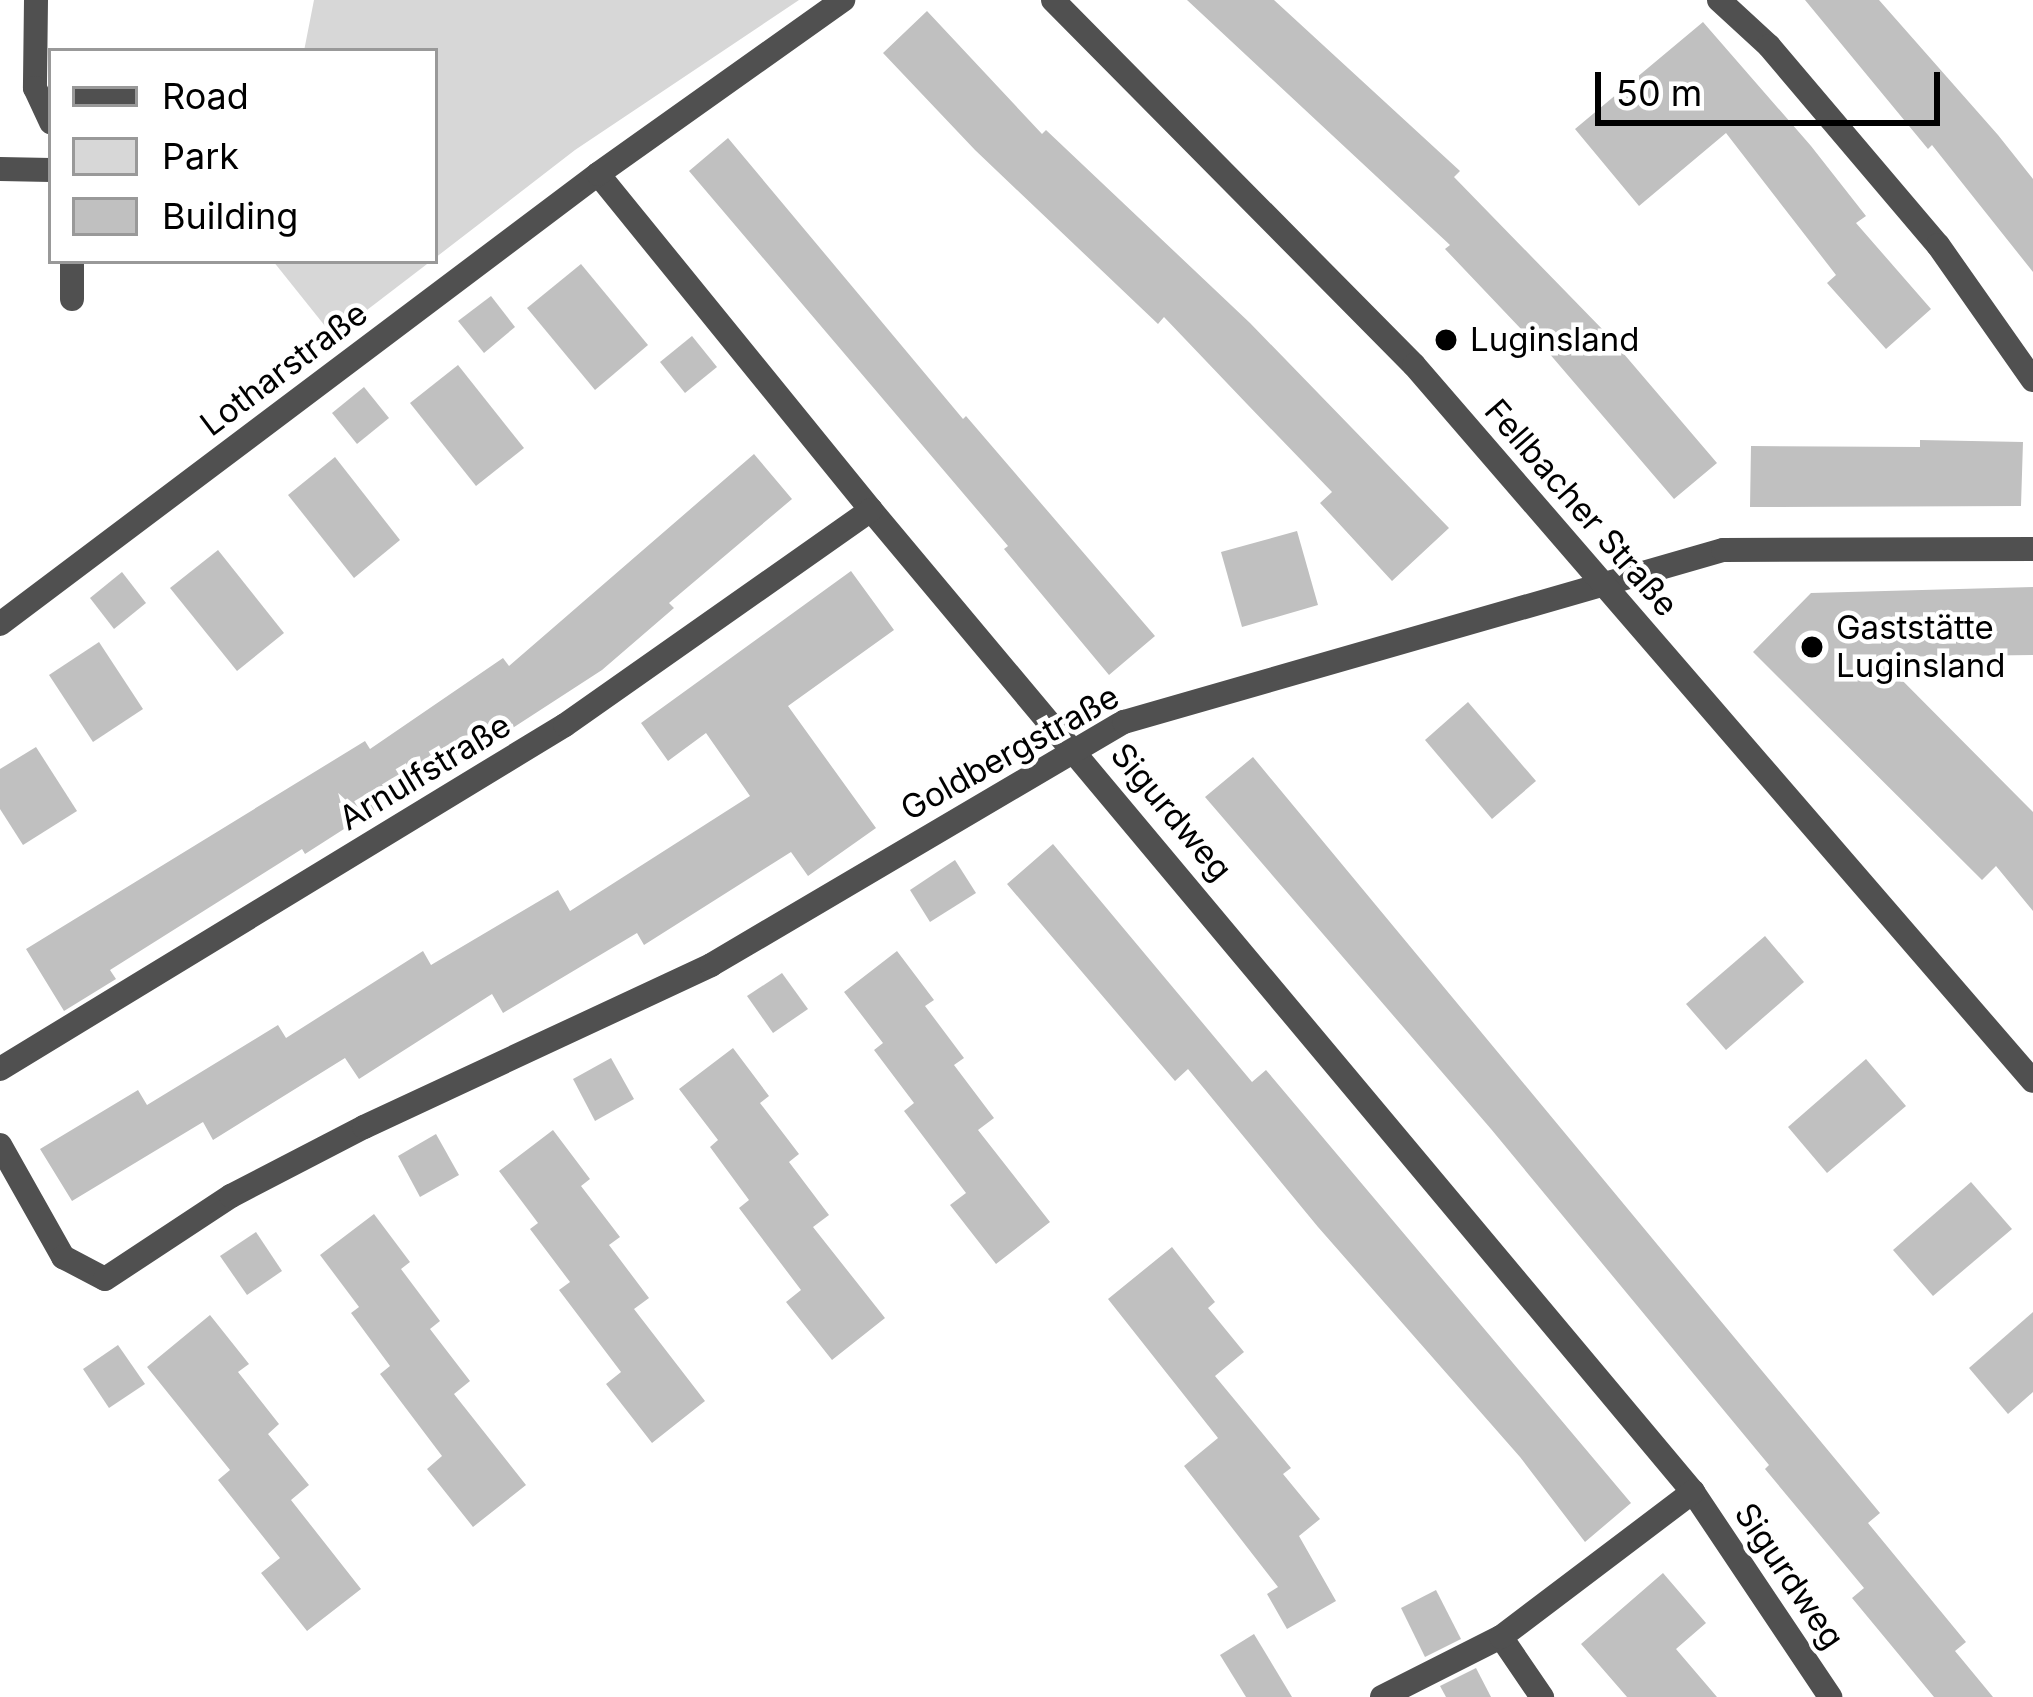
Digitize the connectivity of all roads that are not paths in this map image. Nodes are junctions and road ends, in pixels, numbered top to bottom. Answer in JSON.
{"nodes":[{"id":1,"x":36,"y":0,"type":"edge"},
{"id":2,"x":843,"y":0,"type":"edge"},
{"id":3,"x":1053,"y":0,"type":"edge"},
{"id":4,"x":1719,"y":0,"type":"edge"},
{"id":5,"x":48,"y":116,"type":"edge"},
{"id":6,"x":0,"y":169,"type":"edge"},
{"id":7,"x":48,"y":170,"type":"edge"},
{"id":8,"x":598,"y":174,"type":"junction"},
{"id":9,"x":72,"y":264,"type":"edge"},
{"id":10,"x":72,"y":298,"type":"dead end"},
{"id":11,"x":2033,"y":380,"type":"edge"},
{"id":12,"x":871,"y":510,"type":"junction"},
{"id":13,"x":2033,"y":549,"type":"edge"},
{"id":14,"x":1604,"y":583,"type":"junction"},
{"id":15,"x":0,"y":624,"type":"edge"},
{"id":16,"x":1074,"y":747,"type":"junction"},
{"id":17,"x":0,"y":1069,"type":"edge"},
{"id":18,"x":2033,"y":1081,"type":"edge"},
{"id":19,"x":0,"y":1145,"type":"edge"},
{"id":20,"x":1693,"y":1492,"type":"junction"},
{"id":21,"x":1501,"y":1636,"type":"junction"},
{"id":22,"x":1382,"y":1697,"type":"edge"},
{"id":23,"x":1542,"y":1697,"type":"edge"},
{"id":24,"x":1830,"y":1697,"type":"edge"}],
"edges":[{"from":1,"to":5,"type":"street"},
{"from":2,"to":8,"type":"street","name":"Lotharstraße"},
{"from":3,"to":14,"type":"street","name":"Fellbacher Straße"},
{"from":4,"to":11,"type":"street"},
{"from":6,"to":7,"type":"street"},
{"from":8,"to":12,"type":"street","name":"Sigurdweg"},
{"from":8,"to":15,"type":"street","name":"Lotharstraße"},
{"from":9,"to":10,"type":"street"},
{"from":12,"to":16,"type":"street","name":"Sigurdweg"},
{"from":12,"to":17,"type":"street","name":"Arnulfstraße"},
{"from":13,"to":14,"type":"street","name":"Goldbergstraße"},
{"from":14,"to":16,"type":"street","name":"Goldbergstraße"},
{"from":14,"to":18,"type":"street","name":"Fellbacher Straße"},
{"from":16,"to":19,"type":"street","name":"Goldbergstraße"},
{"from":16,"to":20,"type":"street","name":"Sigurdweg"},
{"from":20,"to":21,"type":"street","name":"Sigurdweg"},
{"from":20,"to":24,"type":"street","name":"Sigurdweg"},
{"from":21,"to":22,"type":"street","name":"Sigurdweg"},
{"from":21,"to":23,"type":"street"}]}
